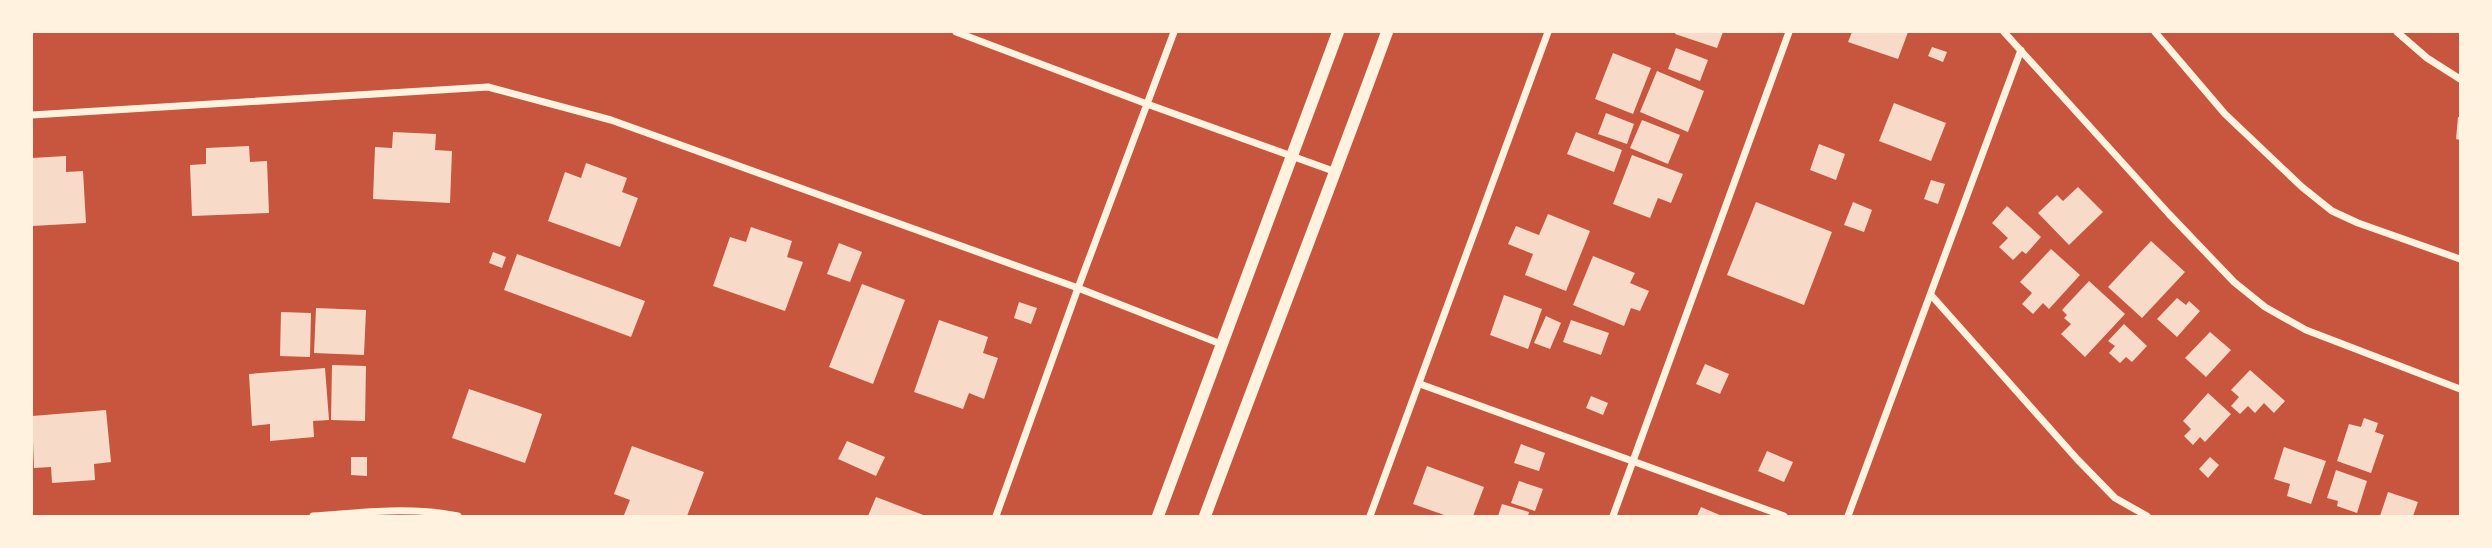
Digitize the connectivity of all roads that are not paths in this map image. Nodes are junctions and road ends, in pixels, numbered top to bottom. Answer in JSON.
{"nodes":[{"id":1,"x":956,"y":32,"type":"edge"},
{"id":2,"x":1174,"y":32,"type":"edge"},
{"id":3,"x":1338,"y":32,"type":"edge"},
{"id":4,"x":1387,"y":32,"type":"edge"},
{"id":5,"x":1548,"y":32,"type":"edge"},
{"id":6,"x":1789,"y":32,"type":"edge"},
{"id":7,"x":2004,"y":32,"type":"edge"},
{"id":8,"x":2155,"y":32,"type":"edge"},
{"id":9,"x":2397,"y":32,"type":"edge"},
{"id":10,"x":2021,"y":50,"type":"junction"},
{"id":11,"x":2460,"y":79,"type":"edge"},
{"id":12,"x":1147,"y":104,"type":"junction"},
{"id":13,"x":32,"y":115,"type":"edge"},
{"id":14,"x":1292,"y":156,"type":"junction"},
{"id":15,"x":1336,"y":172,"type":"junction"},
{"id":16,"x":2460,"y":259,"type":"edge"},
{"id":17,"x":1078,"y":288,"type":"junction"},
{"id":18,"x":1931,"y":295,"type":"junction"},
{"id":19,"x":1221,"y":344,"type":"junction"},
{"id":20,"x":1420,"y":384,"type":"junction"},
{"id":21,"x":2460,"y":388,"type":"edge"},
{"id":22,"x":1634,"y":461,"type":"junction"},
{"id":23,"x":313,"y":516,"type":"edge"},
{"id":24,"x":458,"y":516,"type":"edge"},
{"id":25,"x":996,"y":516,"type":"edge"},
{"id":26,"x":1158,"y":516,"type":"edge"},
{"id":27,"x":1205,"y":516,"type":"edge"},
{"id":28,"x":1370,"y":516,"type":"edge"},
{"id":29,"x":1613,"y":516,"type":"edge"},
{"id":30,"x":1784,"y":516,"type":"edge"},
{"id":31,"x":1848,"y":516,"type":"edge"},
{"id":32,"x":2147,"y":516,"type":"edge"}],
"edges":[{"from":1,"to":12,"type":"street"},
{"from":2,"to":12,"type":"street"},
{"from":3,"to":14,"type":"main road"},
{"from":4,"to":15,"type":"main road"},
{"from":5,"to":20,"type":"street"},
{"from":6,"to":22,"type":"street"},
{"from":7,"to":10,"type":"street"},
{"from":8,"to":16,"type":"street"},
{"from":9,"to":11,"type":"street"},
{"from":10,"to":18,"type":"street"},
{"from":10,"to":21,"type":"street"},
{"from":12,"to":14,"type":"street"},
{"from":12,"to":17,"type":"street"},
{"from":13,"to":17,"type":"street"},
{"from":14,"to":15,"type":"street"},
{"from":14,"to":19,"type":"main road"},
{"from":15,"to":27,"type":"main road"},
{"from":17,"to":19,"type":"street"},
{"from":17,"to":25,"type":"street"},
{"from":18,"to":31,"type":"street"},
{"from":18,"to":32,"type":"street"},
{"from":19,"to":26,"type":"main road"},
{"from":20,"to":22,"type":"street"},
{"from":20,"to":28,"type":"street"},
{"from":22,"to":29,"type":"street"},
{"from":22,"to":30,"type":"street"},
{"from":23,"to":24,"type":"street"}]}
